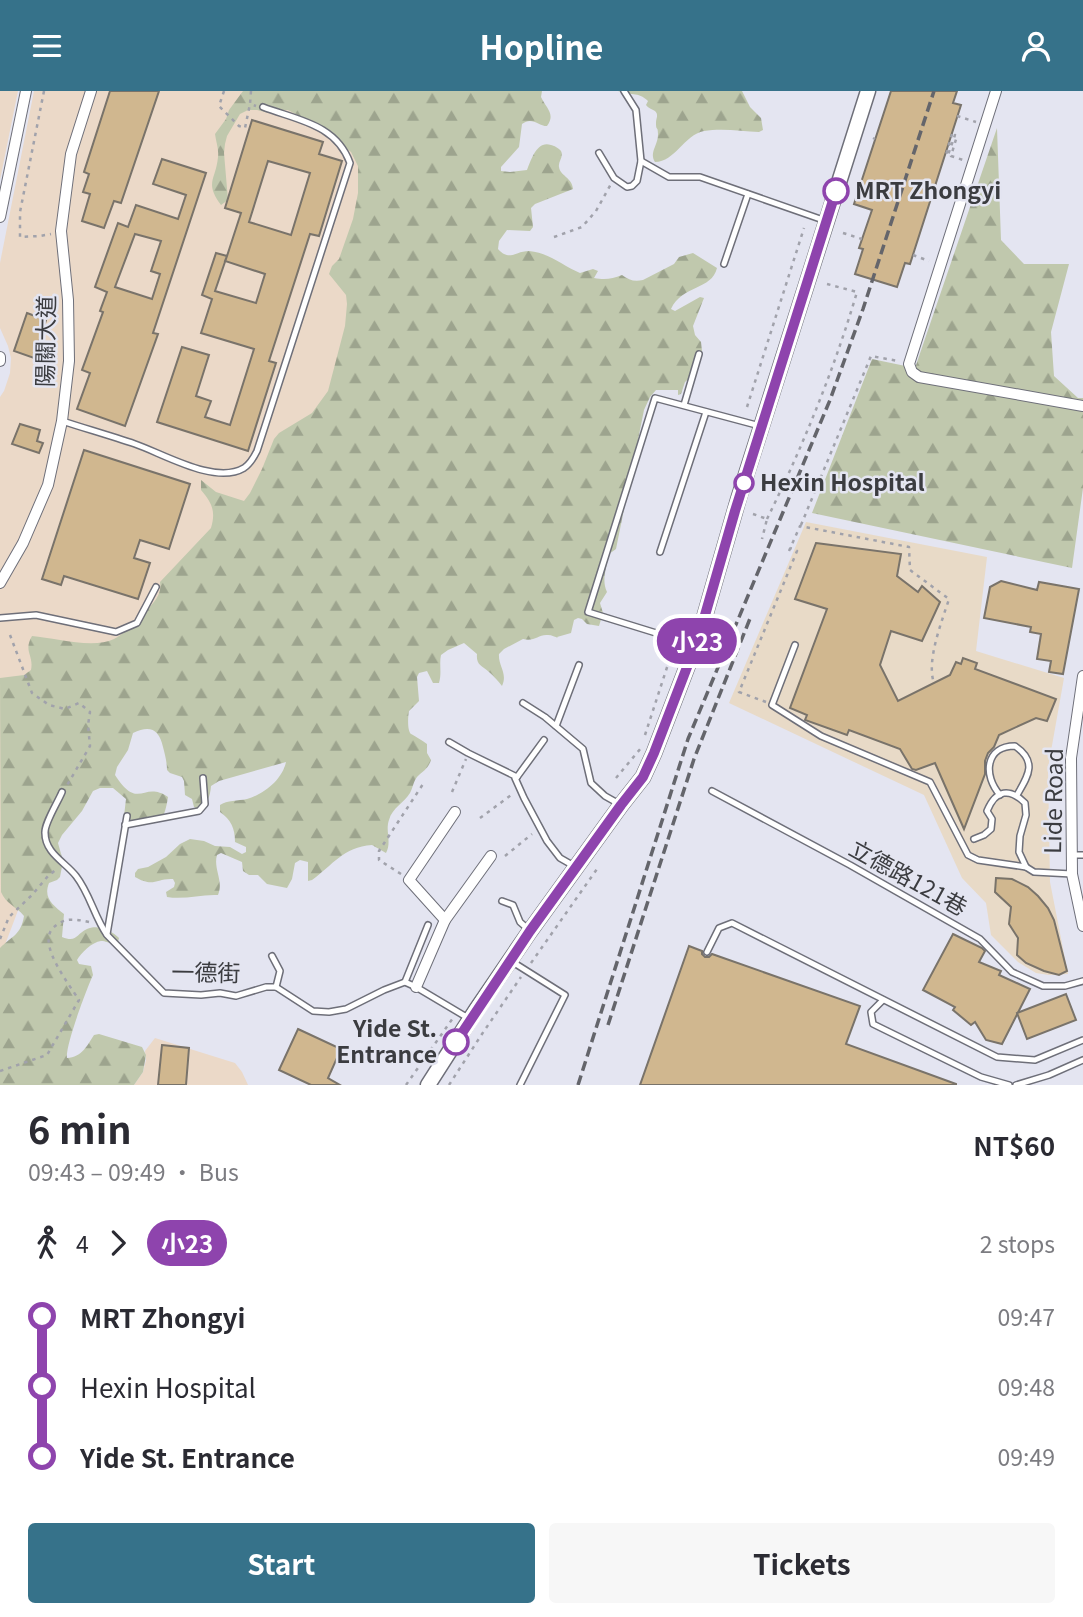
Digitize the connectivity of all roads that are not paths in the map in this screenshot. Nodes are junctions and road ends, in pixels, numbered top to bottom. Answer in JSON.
{"nodes":[{"id":1,"x":26,"y":91,"type":"edge"},
{"id":2,"x":91,"y":91,"type":"edge"},
{"id":3,"x":624,"y":91,"type":"edge"},
{"id":4,"x":869,"y":91,"type":"edge"},
{"id":5,"x":996,"y":91,"type":"edge"},
{"id":6,"x":263,"y":107,"type":"road end"},
{"id":7,"x":599,"y":153,"type":"dead end"},
{"id":8,"x":641,"y":161,"type":"junction"},
{"id":9,"x":748,"y":194,"type":"junction"},
{"id":10,"x":0,"y":217,"type":"edge"},
{"id":11,"x":826,"y":221,"type":"junction"},
{"id":12,"x":724,"y":264,"type":"dead end"},
{"id":13,"x":699,"y":354,"type":"dead end"},
{"id":14,"x":684,"y":405,"type":"junction"},
{"id":15,"x":1083,"y":406,"type":"edge"},
{"id":16,"x":706,"y":412,"type":"junction"},
{"id":17,"x":62,"y":421,"type":"junction"},
{"id":18,"x":762,"y":427,"type":"junction"},
{"id":19,"x":660,"y":552,"type":"dead end"},
{"id":20,"x":0,"y":583,"type":"edge"},
{"id":21,"x":156,"y":587,"type":"dead end"},
{"id":22,"x":0,"y":618,"type":"edge"},
{"id":23,"x":695,"y":645,"type":"junction"},
{"id":24,"x":795,"y":645,"type":"dead end"},
{"id":25,"x":579,"y":665,"type":"dead end"},
{"id":26,"x":1083,"y":676,"type":"edge"},
{"id":27,"x":523,"y":702,"type":"dead end"},
{"id":28,"x":556,"y":726,"type":"junction"},
{"id":29,"x":544,"y":740,"type":"dead end"},
{"id":30,"x":449,"y":742,"type":"dead end"},
{"id":31,"x":517,"y":777,"type":"junction"},
{"id":32,"x":203,"y":778,"type":"dead end"},
{"id":33,"x":712,"y":791,"type":"dead end"},
{"id":34,"x":62,"y":792,"type":"road end"},
{"id":35,"x":1000,"y":795,"type":"junction"},
{"id":36,"x":1017,"y":795,"type":"junction"},
{"id":37,"x":621,"y":805,"type":"junction"},
{"id":38,"x":456,"y":812,"type":"dead end"},
{"id":39,"x":127,"y":816,"type":"dead end"},
{"id":40,"x":125,"y":825,"type":"junction"},
{"id":41,"x":974,"y":839,"type":"dead end"},
{"id":42,"x":1071,"y":855,"type":"junction"},
{"id":43,"x":1083,"y":855,"type":"edge"},
{"id":44,"x":491,"y":856,"type":"dead end"},
{"id":45,"x":577,"y":867,"type":"junction"},
{"id":46,"x":1026,"y":867,"type":"junction"},
{"id":47,"x":1072,"y":873,"type":"junction"},
{"id":48,"x":502,"y":901,"type":"dead end"},
{"id":49,"x":445,"y":920,"type":"junction"},
{"id":50,"x":428,"y":925,"type":"dead end"},
{"id":51,"x":1083,"y":926,"type":"edge"},
{"id":52,"x":530,"y":931,"type":"junction"},
{"id":53,"x":107,"y":935,"type":"junction"},
{"id":54,"x":707,"y":952,"type":"dead end"},
{"id":55,"x":272,"y":956,"type":"dead end"},
{"id":56,"x":511,"y":960,"type":"junction"},
{"id":57,"x":1083,"y":981,"type":"edge"},
{"id":58,"x":405,"y":982,"type":"junction"},
{"id":59,"x":276,"y":987,"type":"junction"},
{"id":60,"x":416,"y":987,"type":"junction"},
{"id":61,"x":883,"y":1000,"type":"junction"},
{"id":62,"x":471,"y":1019,"type":"junction"},
{"id":63,"x":1083,"y":1041,"type":"edge"},
{"id":64,"x":1083,"y":1060,"type":"edge"},
{"id":65,"x":428,"y":1085,"type":"edge"},
{"id":66,"x":520,"y":1085,"type":"edge"},
{"id":67,"x":1009,"y":1085,"type":"edge"},
{"id":68,"x":1016,"y":1085,"type":"edge"}],
"edges":[{"from":1,"to":10,"type":"street"},
{"from":2,"to":17,"type":"street","name":"陽關大道"},
{"from":3,"to":8,"type":"lane"},
{"from":4,"to":11,"type":"street"},
{"from":5,"to":15,"type":"street"},
{"from":6,"to":17,"type":"lane"},
{"from":7,"to":8,"type":"lane"},
{"from":8,"to":9,"type":"lane"},
{"from":9,"to":11,"type":"lane"},
{"from":9,"to":12,"type":"lane"},
{"from":11,"to":18,"type":"street"},
{"from":13,"to":14,"type":"lane"},
{"from":14,"to":16,"type":"lane"},
{"from":14,"to":23,"type":"lane"},
{"from":16,"to":18,"type":"lane"},
{"from":16,"to":19,"type":"lane"},
{"from":17,"to":20,"type":"street","name":"陽關大道"},
{"from":18,"to":23,"type":"street"},
{"from":21,"to":22,"type":"lane"},
{"from":23,"to":37,"type":"street"},
{"from":24,"to":46,"type":"lane"},
{"from":25,"to":28,"type":"lane"},
{"from":26,"to":42,"type":"street","name":"Lide Road"},
{"from":27,"to":28,"type":"lane"},
{"from":28,"to":37,"type":"lane"},
{"from":29,"to":31,"type":"lane"},
{"from":30,"to":31,"type":"lane"},
{"from":31,"to":45,"type":"lane"},
{"from":32,"to":40,"type":"lane"},
{"from":33,"to":57,"type":"lane","name":"立德路121巷"},
{"from":34,"to":53,"type":"lane","name":"一德街"},
{"from":35,"to":36,"type":"lane"},
{"from":35,"to":36,"type":"lane"},
{"from":35,"to":41,"type":"lane"},
{"from":36,"to":46,"type":"lane"},
{"from":37,"to":45,"type":"street"},
{"from":38,"to":49,"type":"street"},
{"from":39,"to":40,"type":"lane"},
{"from":40,"to":53,"type":"lane"},
{"from":42,"to":43,"type":"lane"},
{"from":42,"to":47,"type":"street","name":"Lide Road"},
{"from":44,"to":49,"type":"street"},
{"from":45,"to":52,"type":"street"},
{"from":46,"to":47,"type":"lane"},
{"from":47,"to":51,"type":"street","name":"Lide Road"},
{"from":48,"to":52,"type":"lane"},
{"from":49,"to":60,"type":"street"},
{"from":50,"to":58,"type":"lane"},
{"from":52,"to":56,"type":"street"},
{"from":53,"to":59,"type":"lane","name":"一德街"},
{"from":54,"to":61,"type":"lane"},
{"from":55,"to":59,"type":"lane"},
{"from":56,"to":62,"type":"street"},
{"from":56,"to":66,"type":"lane"},
{"from":58,"to":59,"type":"lane"},
{"from":58,"to":60,"type":"lane"},
{"from":60,"to":62,"type":"lane"},
{"from":61,"to":63,"type":"lane"},
{"from":61,"to":67,"type":"lane"},
{"from":62,"to":65,"type":"street"},
{"from":64,"to":68,"type":"lane"}]}
